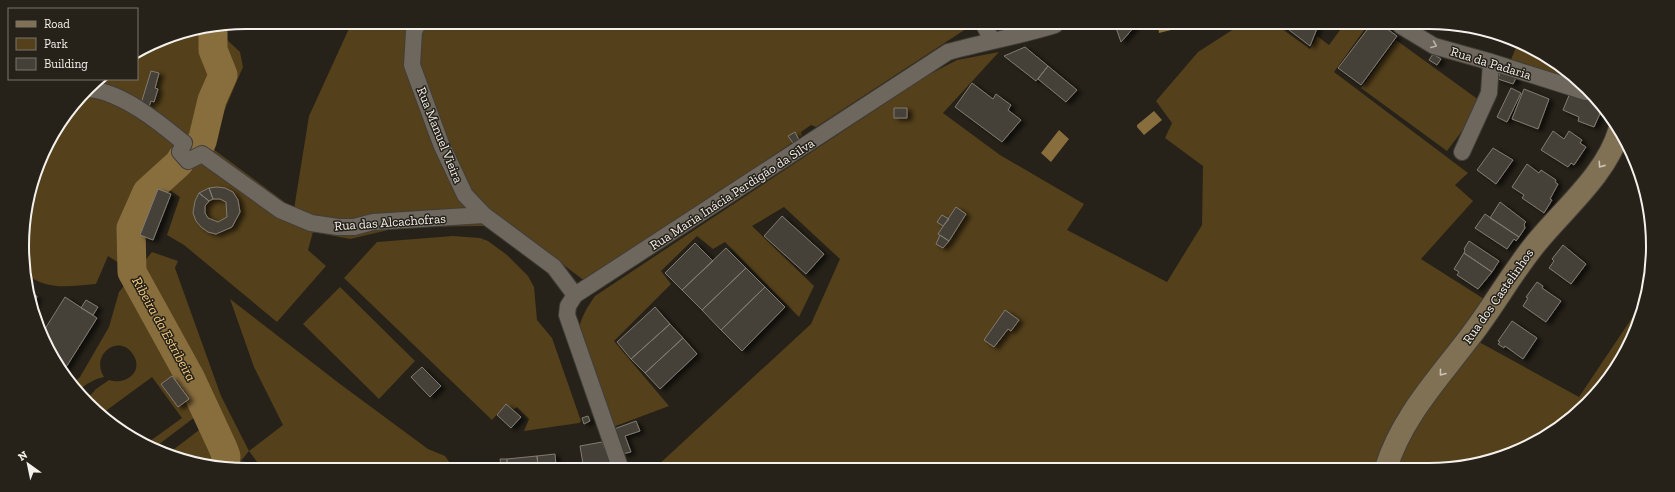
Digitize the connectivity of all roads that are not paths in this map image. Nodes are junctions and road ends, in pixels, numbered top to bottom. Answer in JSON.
{"nodes":[{"id":1,"x":415,"y":29,"type":"edge"},
{"id":2,"x":986,"y":29,"type":"edge"},
{"id":3,"x":1042,"y":29,"type":"edge"},
{"id":4,"x":1406,"y":29,"type":"edge"},
{"id":5,"x":992,"y":40,"type":"junction"},
{"id":6,"x":1492,"y":62,"type":"junction"},
{"id":7,"x":1579,"y":90,"type":"edge"},
{"id":8,"x":95,"y":91,"type":"edge"},
{"id":9,"x":1617,"y":138,"type":"edge"},
{"id":10,"x":1462,"y":152,"type":"dead end"},
{"id":11,"x":484,"y":215,"type":"junction"},
{"id":12,"x":575,"y":295,"type":"junction"},
{"id":13,"x":619,"y":463,"type":"edge"},
{"id":14,"x":1388,"y":463,"type":"edge"}],
"edges":[{"from":1,"to":11,"type":"street","name":"Rua Manuel Vieira"},
{"from":2,"to":5,"type":"street"},
{"from":3,"to":5,"type":"street","name":"Rua Maria Inácia Perdigão da Silva"},
{"from":4,"to":6,"type":"street","name":"Rua da Padaria","one_way":true},
{"from":5,"to":12,"type":"street","name":"Rua Maria Inácia Perdigão da Silva"},
{"from":6,"to":7,"type":"street","name":"Rua da Padaria"},
{"from":6,"to":10,"type":"street"},
{"from":8,"to":11,"type":"street","name":"Rua das Alcachofras"},
{"from":9,"to":14,"type":"street","name":"Rua dos Castelinhos","one_way":true},
{"from":11,"to":12,"type":"street","name":"Rua Manuel Vieira"},
{"from":12,"to":13,"type":"street"}]}
